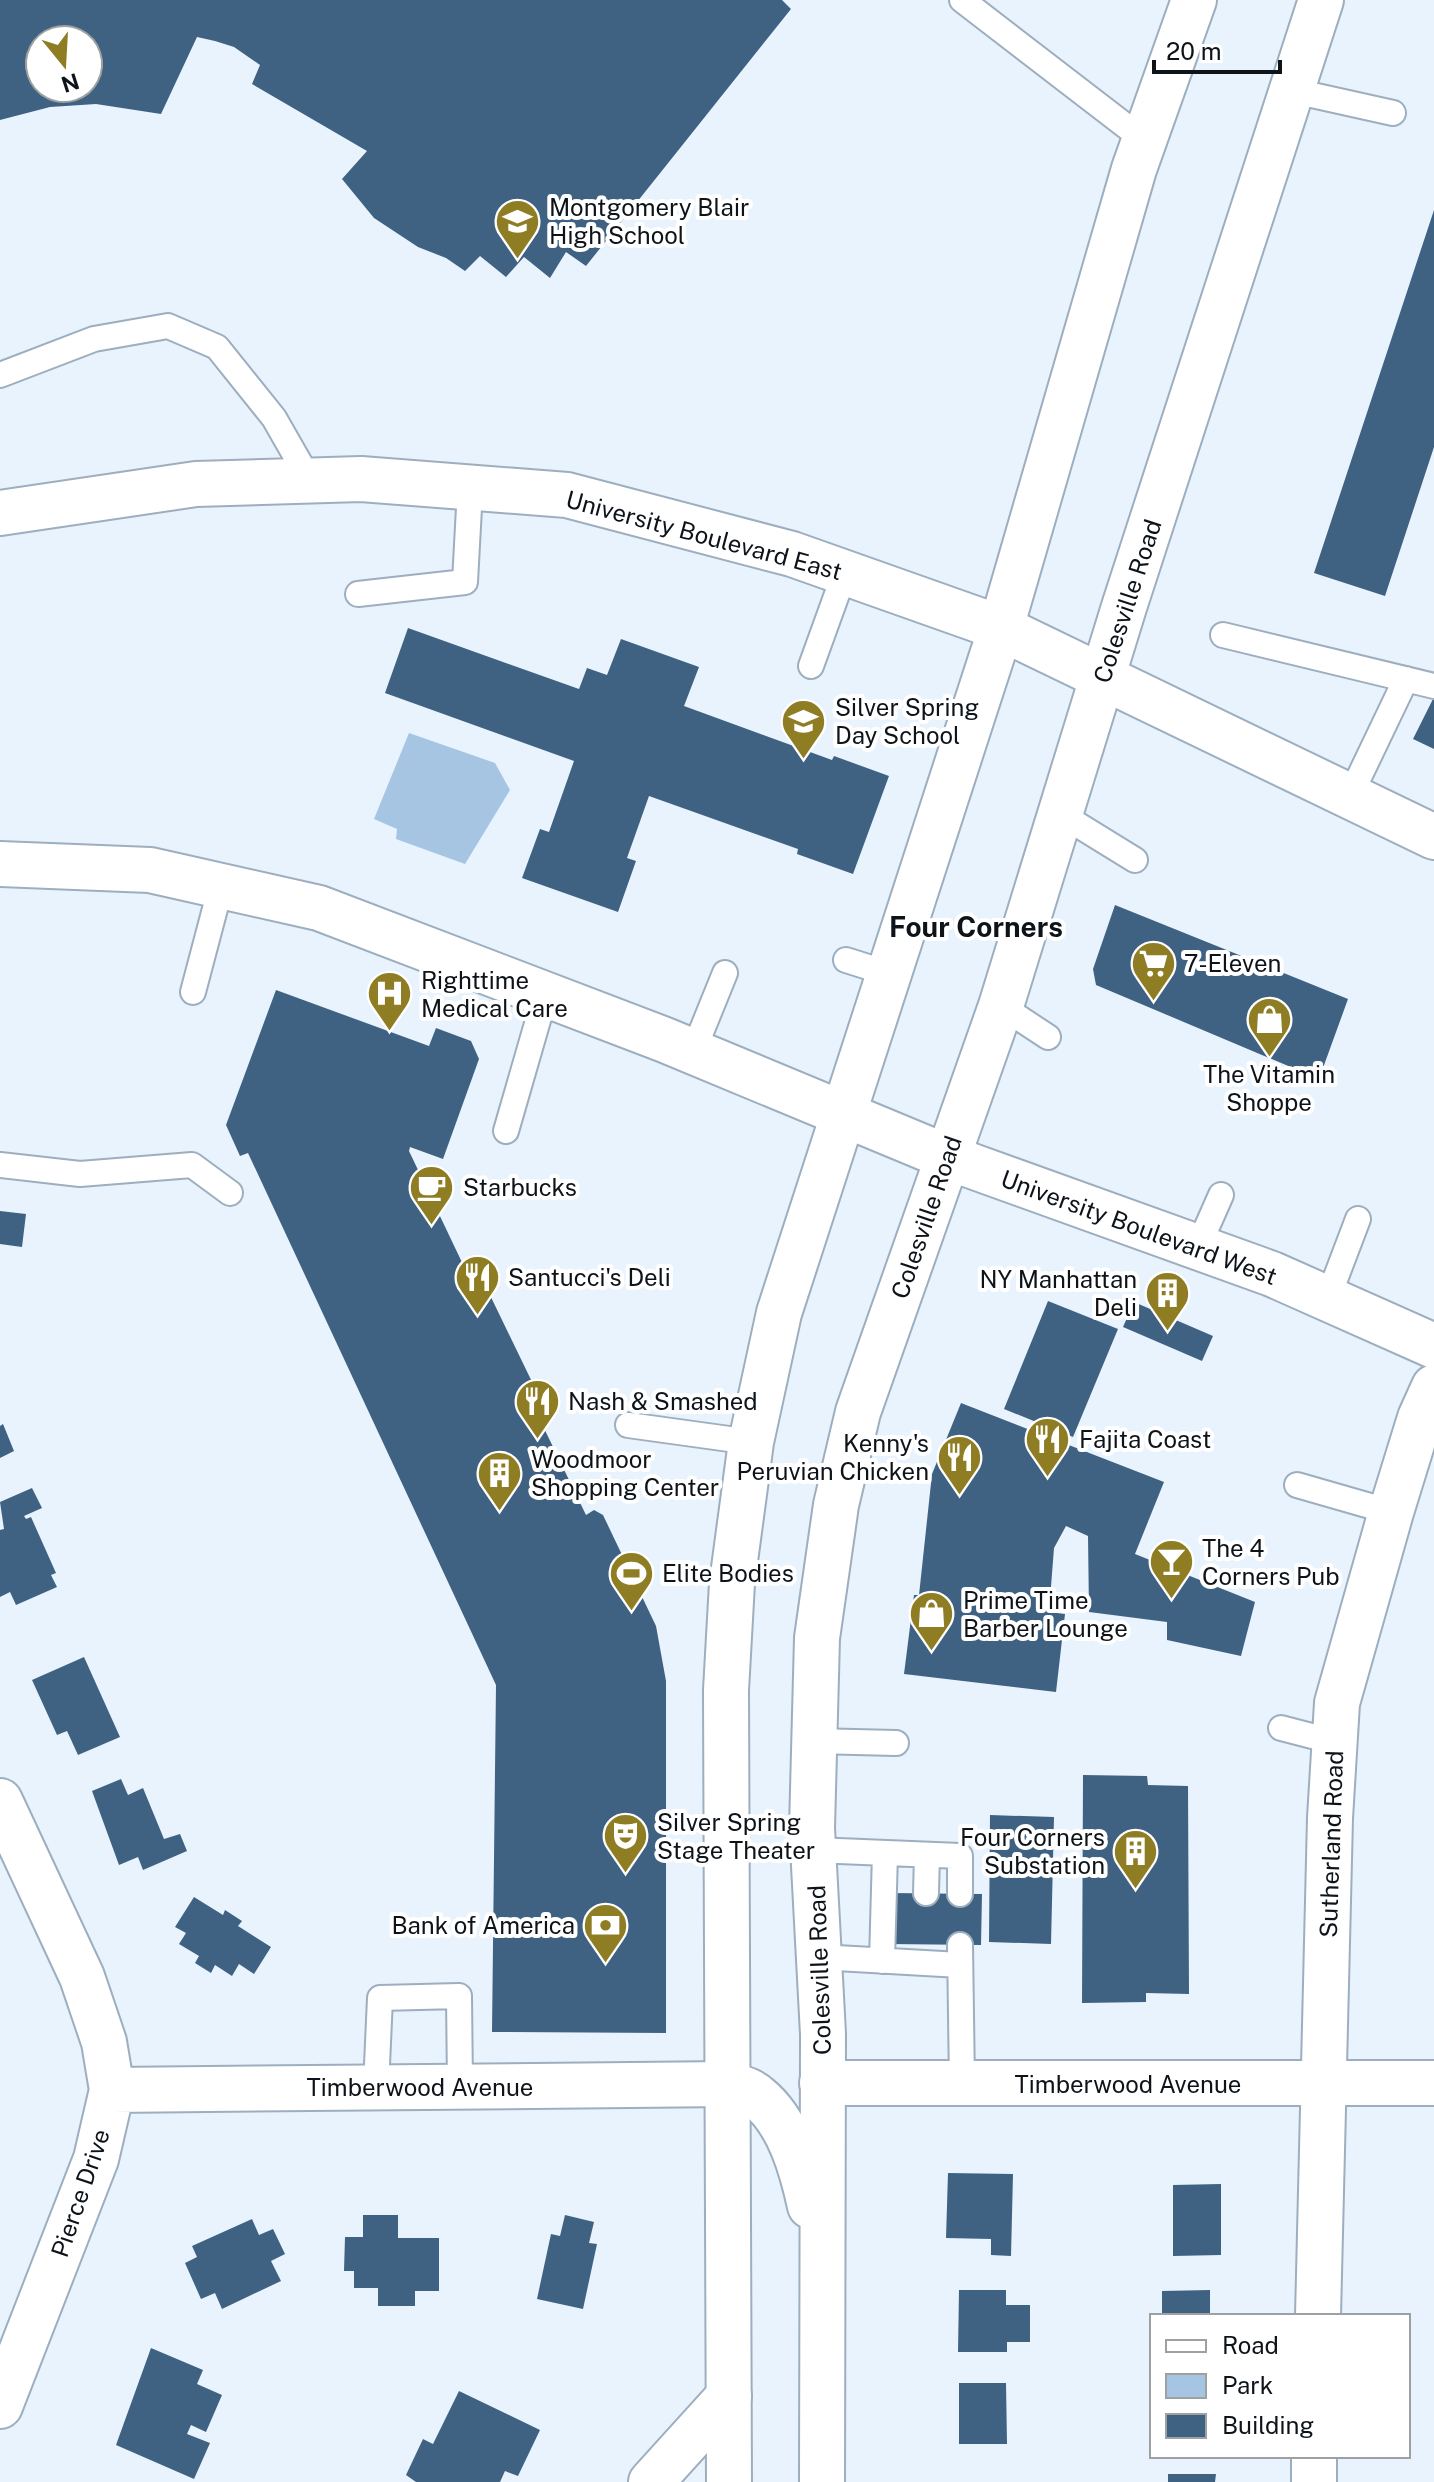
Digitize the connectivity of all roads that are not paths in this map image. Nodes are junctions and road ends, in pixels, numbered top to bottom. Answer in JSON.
{"nodes":[{"id":1,"x":1194,"y":0,"type":"edge"},
{"id":2,"x":1321,"y":0,"type":"edge"},
{"id":3,"x":971,"y":7,"type":"edge"},
{"id":4,"x":1294,"y":91,"type":"junction"},
{"id":5,"x":1393,"y":113,"type":"dead end"},
{"id":6,"x":1144,"y":140,"type":"junction"},
{"id":7,"x":253,"y":365,"type":"dead end"},
{"id":8,"x":0,"y":375,"type":"edge"},
{"id":9,"x":269,"y":411,"type":"junction"},
{"id":10,"x":310,"y":481,"type":"junction"},
{"id":11,"x":470,"y":489,"type":"junction"},
{"id":12,"x":8,"y":515,"type":"edge"},
{"id":13,"x":845,"y":572,"type":"junction"},
{"id":14,"x":358,"y":594,"type":"dead end"},
{"id":15,"x":1001,"y":628,"type":"junction"},
{"id":16,"x":1223,"y":635,"type":"dead end"},
{"id":17,"x":811,"y":666,"type":"dead end"},
{"id":18,"x":1103,"y":674,"type":"junction"},
{"id":19,"x":1406,"y":679,"type":"junction"},
{"id":20,"x":1434,"y":686,"type":"edge"},
{"id":21,"x":1350,"y":796,"type":"junction"},
{"id":22,"x":1062,"y":815,"type":"junction"},
{"id":23,"x":1434,"y":837,"type":"edge"},
{"id":24,"x":1135,"y":860,"type":"dead end"},
{"id":25,"x":0,"y":864,"type":"edge"},
{"id":26,"x":221,"y":886,"type":"junction"},
{"id":27,"x":846,"y":960,"type":"dead end"},
{"id":28,"x":725,"y":973,"type":"dead end"},
{"id":29,"x":887,"y":973,"type":"junction"},
{"id":30,"x":193,"y":992,"type":"dead end"},
{"id":31,"x":545,"y":996,"type":"junction"},
{"id":32,"x":1001,"y":1006,"type":"junction"},
{"id":33,"x":1048,"y":1037,"type":"dead end"},
{"id":34,"x":693,"y":1052,"type":"junction"},
{"id":35,"x":841,"y":1113,"type":"junction"},
{"id":36,"x":506,"y":1131,"type":"dead end"},
{"id":37,"x":947,"y":1157,"type":"junction"},
{"id":38,"x":0,"y":1165,"type":"edge"},
{"id":39,"x":230,"y":1193,"type":"dead end"},
{"id":40,"x":1221,"y":1195,"type":"dead end"},
{"id":41,"x":1358,"y":1219,"type":"dead end"},
{"id":42,"x":1198,"y":1247,"type":"junction"},
{"id":43,"x":1328,"y":1298,"type":"junction"},
{"id":44,"x":1434,"y":1346,"type":"edge"},
{"id":45,"x":1434,"y":1387,"type":"edge"},
{"id":46,"x":628,"y":1425,"type":"dead end"},
{"id":47,"x":751,"y":1442,"type":"junction"},
{"id":48,"x":1297,"y":1485,"type":"dead end"},
{"id":49,"x":1391,"y":1512,"type":"junction"},
{"id":50,"x":1281,"y":1728,"type":"dead end"},
{"id":51,"x":814,"y":1741,"type":"junction"},
{"id":52,"x":1335,"y":1742,"type":"junction"},
{"id":53,"x":896,"y":1743,"type":"dead end"},
{"id":54,"x":0,"y":1801,"type":"edge"},
{"id":55,"x":814,"y":1850,"type":"junction"},
{"id":56,"x":885,"y":1853,"type":"junction"},
{"id":57,"x":927,"y":1855,"type":"junction"},
{"id":58,"x":926,"y":1893,"type":"dead end"},
{"id":59,"x":960,"y":1894,"type":"dead end"},
{"id":60,"x":819,"y":1957,"type":"junction"},
{"id":61,"x":882,"y":1961,"type":"junction"},
{"id":62,"x":822,"y":2083,"type":"junction"},
{"id":63,"x":1323,"y":2083,"type":"junction"},
{"id":64,"x":1434,"y":2083,"type":"edge"},
{"id":65,"x":729,"y":2084,"type":"junction"},
{"id":66,"x":962,"y":2084,"type":"junction"},
{"id":67,"x":460,"y":2086,"type":"junction"},
{"id":68,"x":376,"y":2087,"type":"junction"},
{"id":69,"x":112,"y":2090,"type":"junction"},
{"id":70,"x":822,"y":2263,"type":"junction"},
{"id":71,"x":1318,"y":2314,"type":"edge"},
{"id":72,"x":729,"y":2396,"type":"junction"},
{"id":73,"x":0,"y":2406,"type":"edge"},
{"id":74,"x":1314,"y":2458,"type":"edge"},
{"id":75,"x":651,"y":2482,"type":"edge"},
{"id":76,"x":729,"y":2482,"type":"edge"},
{"id":77,"x":822,"y":2482,"type":"edge"},
{"id":78,"x":1314,"y":2482,"type":"edge"}],
"edges":[{"from":1,"to":6,"type":"main road"},
{"from":2,"to":4,"type":"main road","name":"Colesville Road"},
{"from":3,"to":6,"type":"lane"},
{"from":4,"to":5,"type":"lane"},
{"from":4,"to":18,"type":"main road","name":"Colesville Road"},
{"from":6,"to":15,"type":"main road"},
{"from":7,"to":9,"type":"lane"},
{"from":8,"to":9,"type":"lane"},
{"from":9,"to":10,"type":"lane"},
{"from":10,"to":11,"type":"main road","name":"University Boulevard East"},
{"from":10,"to":12,"type":"main road","name":"University Boulevard East"},
{"from":11,"to":13,"type":"main road","name":"University Boulevard East"},
{"from":11,"to":14,"type":"lane"},
{"from":13,"to":15,"type":"main road","name":"University Boulevard East"},
{"from":13,"to":17,"type":"lane"},
{"from":15,"to":18,"type":"main road","name":"University Boulevard East"},
{"from":15,"to":29,"type":"main road"},
{"from":16,"to":19,"type":"lane"},
{"from":18,"to":21,"type":"main road"},
{"from":18,"to":22,"type":"main road","name":"Colesville Road"},
{"from":19,"to":20,"type":"lane"},
{"from":19,"to":21,"type":"lane"},
{"from":21,"to":23,"type":"main road"},
{"from":22,"to":24,"type":"lane"},
{"from":22,"to":32,"type":"main road","name":"Colesville Road"},
{"from":25,"to":26,"type":"main road"},
{"from":26,"to":30,"type":"lane"},
{"from":26,"to":31,"type":"main road"},
{"from":27,"to":29,"type":"lane"},
{"from":28,"to":34,"type":"lane"},
{"from":29,"to":35,"type":"main road"},
{"from":31,"to":34,"type":"main road"},
{"from":31,"to":36,"type":"lane"},
{"from":32,"to":33,"type":"lane"},
{"from":32,"to":37,"type":"main road","name":"Colesville Road"},
{"from":34,"to":35,"type":"main road"},
{"from":35,"to":37,"type":"main road","name":"University Boulevard West"},
{"from":35,"to":47,"type":"main road"},
{"from":37,"to":42,"type":"main road","name":"University Boulevard West"},
{"from":37,"to":51,"type":"main road","name":"Colesville Road"},
{"from":38,"to":39,"type":"lane"},
{"from":40,"to":42,"type":"lane"},
{"from":41,"to":43,"type":"lane"},
{"from":42,"to":43,"type":"main road","name":"University Boulevard West"},
{"from":43,"to":44,"type":"main road","name":"University Boulevard West"},
{"from":45,"to":49,"type":"main road","name":"Sutherland Road"},
{"from":46,"to":47,"type":"lane"},
{"from":47,"to":65,"type":"main road"},
{"from":48,"to":49,"type":"lane"},
{"from":49,"to":52,"type":"main road","name":"Sutherland Road"},
{"from":50,"to":52,"type":"lane"},
{"from":51,"to":53,"type":"lane"},
{"from":51,"to":55,"type":"main road","name":"Colesville Road"},
{"from":52,"to":63,"type":"main road","name":"Sutherland Road"},
{"from":54,"to":69,"type":"main road","name":"Pierce Drive"},
{"from":55,"to":56,"type":"lane"},
{"from":55,"to":60,"type":"main road","name":"Colesville Road"},
{"from":56,"to":57,"type":"lane"},
{"from":56,"to":61,"type":"lane"},
{"from":57,"to":58,"type":"lane"},
{"from":57,"to":59,"type":"lane"},
{"from":60,"to":61,"type":"lane"},
{"from":60,"to":62,"type":"main road","name":"Colesville Road"},
{"from":61,"to":66,"type":"lane"},
{"from":62,"to":66,"type":"main road","name":"Timberwood Avenue"},
{"from":62,"to":70,"type":"main road","name":"Colesville Road"},
{"from":63,"to":64,"type":"main road","name":"Timberwood Avenue"},
{"from":63,"to":66,"type":"main road","name":"Timberwood Avenue"},
{"from":63,"to":71,"type":"main road","name":"Sutherland Road"},
{"from":65,"to":67,"type":"main road","name":"Timberwood Avenue"},
{"from":65,"to":70,"type":"main road"},
{"from":65,"to":72,"type":"main road"},
{"from":67,"to":68,"type":"main road","name":"Timberwood Avenue"},
{"from":67,"to":68,"type":"lane"},
{"from":68,"to":69,"type":"main road","name":"Timberwood Avenue"},
{"from":69,"to":73,"type":"main road","name":"Pierce Drive"},
{"from":70,"to":77,"type":"main road","name":"Colesville Road"},
{"from":72,"to":75,"type":"main road"},
{"from":72,"to":76,"type":"main road"},
{"from":74,"to":78,"type":"main road"}]}
